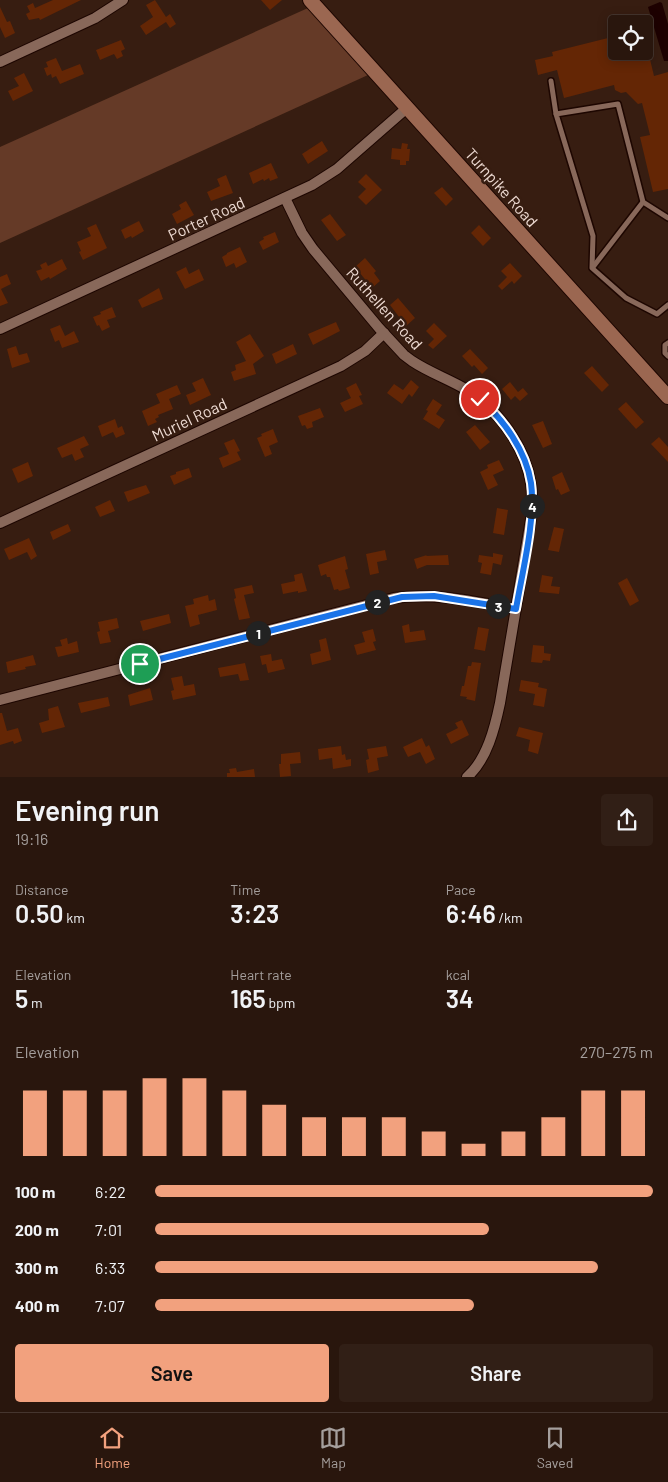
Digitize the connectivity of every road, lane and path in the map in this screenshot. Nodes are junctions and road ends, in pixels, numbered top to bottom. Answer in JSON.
{"nodes":[{"id":1,"x":117,"y":2,"type":"edge"},
{"id":2,"x":315,"y":2,"type":"edge"},
{"id":3,"x":0,"y":62,"type":"edge"},
{"id":4,"x":551,"y":81,"type":"dead end"},
{"id":5,"x":408,"y":107,"type":"junction"},
{"id":6,"x":556,"y":114,"type":"junction"},
{"id":7,"x":285,"y":198,"type":"junction"},
{"id":8,"x":643,"y":202,"type":"junction"},
{"id":9,"x":668,"y":218,"type":"edge"},
{"id":10,"x":592,"y":268,"type":"junction"},
{"id":11,"x":668,"y":305,"type":"edge"},
{"id":12,"x":0,"y":329,"type":"edge"},
{"id":13,"x":384,"y":333,"type":"junction"},
{"id":14,"x":668,"y":342,"type":"edge"},
{"id":15,"x":668,"y":356,"type":"edge"},
{"id":16,"x":668,"y":397,"type":"edge"},
{"id":17,"x":0,"y":523,"type":"edge"},
{"id":18,"x":516,"y":609,"type":"junction"},
{"id":19,"x":0,"y":700,"type":"edge"},
{"id":20,"x":467,"y":777,"type":"edge"}],
"edges":[{"from":1,"to":3,"type":"street"},
{"from":2,"to":5,"type":"main road","name":"Turnpike Road"},
{"from":4,"to":6,"type":"lane"},
{"from":5,"to":7,"type":"street","name":"Porter Road"},
{"from":5,"to":16,"type":"main road","name":"Turnpike Road"},
{"from":6,"to":8,"type":"lane"},
{"from":6,"to":10,"type":"lane"},
{"from":7,"to":12,"type":"street","name":"Porter Road"},
{"from":7,"to":13,"type":"street","name":"Ruthellen Road"},
{"from":8,"to":9,"type":"lane"},
{"from":8,"to":10,"type":"lane"},
{"from":10,"to":11,"type":"lane"},
{"from":13,"to":17,"type":"street","name":"Muriel Road"},
{"from":13,"to":18,"type":"street","name":"Ruthellen Road"},
{"from":14,"to":15,"type":"lane"},
{"from":18,"to":19,"type":"street"},
{"from":18,"to":20,"type":"street","name":"Ruthellen Road"}]}
